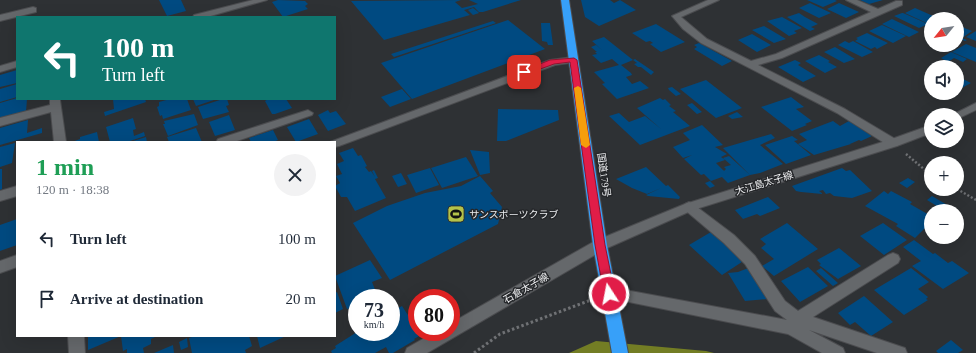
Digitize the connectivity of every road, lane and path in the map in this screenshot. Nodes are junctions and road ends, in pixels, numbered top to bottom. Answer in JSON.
{"nodes":[{"id":1,"x":31,"y":0,"type":"edge"},
{"id":2,"x":263,"y":0,"type":"edge"},
{"id":3,"x":565,"y":0,"type":"edge"},
{"id":4,"x":715,"y":0,"type":"edge"},
{"id":5,"x":850,"y":0,"type":"edge"},
{"id":6,"x":899,"y":3,"type":"dead end"},
{"id":7,"x":877,"y":12,"type":"junction"},
{"id":8,"x":34,"y":13,"type":"edge"},
{"id":9,"x":201,"y":16,"type":"edge"},
{"id":10,"x":0,"y":18,"type":"edge"},
{"id":11,"x":574,"y":60,"type":"junction"},
{"id":12,"x":16,"y":64,"type":"edge"},
{"id":13,"x":751,"y":64,"type":"junction"},
{"id":14,"x":0,"y":69,"type":"edge"},
{"id":15,"x":56,"y":103,"type":"edge"},
{"id":16,"x":976,"y":106,"type":"edge"},
{"id":17,"x":964,"y":112,"type":"edge"},
{"id":18,"x":308,"y":113,"type":"dead end"},
{"id":19,"x":0,"y":122,"type":"edge"},
{"id":20,"x":924,"y":132,"type":"edge"},
{"id":21,"x":60,"y":141,"type":"edge"},
{"id":22,"x":225,"y":141,"type":"edge"},
{"id":23,"x":336,"y":143,"type":"edge"},
{"id":24,"x":894,"y":143,"type":"junction"},
{"id":25,"x":924,"y":169,"type":"edge"},
{"id":26,"x":16,"y":191,"type":"edge"},
{"id":27,"x":964,"y":193,"type":"edge"},
{"id":28,"x":0,"y":196,"type":"edge"},
{"id":29,"x":976,"y":200,"type":"edge"},
{"id":30,"x":689,"y":207,"type":"junction"},
{"id":31,"x":600,"y":245,"type":"junction"},
{"id":32,"x":893,"y":260,"type":"dead end"},
{"id":33,"x":16,"y":261,"type":"edge"},
{"id":34,"x":0,"y":267,"type":"edge"},
{"id":35,"x":609,"y":294,"type":"junction"},
{"id":36,"x":794,"y":323,"type":"junction"},
{"id":37,"x":460,"y":326,"type":"edge"},
{"id":38,"x":76,"y":337,"type":"edge"},
{"id":39,"x":434,"y":341,"type":"edge"},
{"id":40,"x":77,"y":353,"type":"edge"},
{"id":41,"x":413,"y":353,"type":"edge"},
{"id":42,"x":474,"y":353,"type":"edge"},
{"id":43,"x":620,"y":353,"type":"edge"},
{"id":44,"x":837,"y":353,"type":"edge"},
{"id":45,"x":899,"y":353,"type":"edge"}],
"edges":[{"from":1,"to":8,"type":"street"},
{"from":2,"to":9,"type":"street"},
{"from":3,"to":11,"type":"highway","name":"国道179号"},
{"from":4,"to":13,"type":"street"},
{"from":5,"to":7,"type":"street"},
{"from":6,"to":7,"type":"street"},
{"from":7,"to":13,"type":"street"},
{"from":8,"to":10,"type":"street"},
{"from":11,"to":23,"type":"street"},
{"from":11,"to":31,"type":"highway","name":"国道179号"},
{"from":12,"to":14,"type":"street"},
{"from":13,"to":24,"type":"street"},
{"from":15,"to":19,"type":"street"},
{"from":15,"to":21,"type":"street"},
{"from":16,"to":17,"type":"street"},
{"from":18,"to":22,"type":"street"},
{"from":20,"to":24,"type":"street","name":"大江島太子線"},
{"from":24,"to":25,"type":"path"},
{"from":24,"to":30,"type":"street","name":"大江島太子線"},
{"from":26,"to":28,"type":"street"},
{"from":27,"to":29,"type":"path"},
{"from":30,"to":31,"type":"street","name":"大江島太子線"},
{"from":30,"to":36,"type":"street"},
{"from":31,"to":35,"type":"highway","name":"国道179号"},
{"from":31,"to":37,"type":"street","name":"石倉太子線"},
{"from":32,"to":36,"type":"street"},
{"from":33,"to":34,"type":"street"},
{"from":35,"to":36,"type":"street"},
{"from":35,"to":42,"type":"path"},
{"from":35,"to":43,"type":"highway","name":"国道179号"},
{"from":36,"to":44,"type":"street"},
{"from":36,"to":45,"type":"street"},
{"from":38,"to":40,"type":"street"},
{"from":39,"to":41,"type":"street","name":"石倉太子線"}]}
